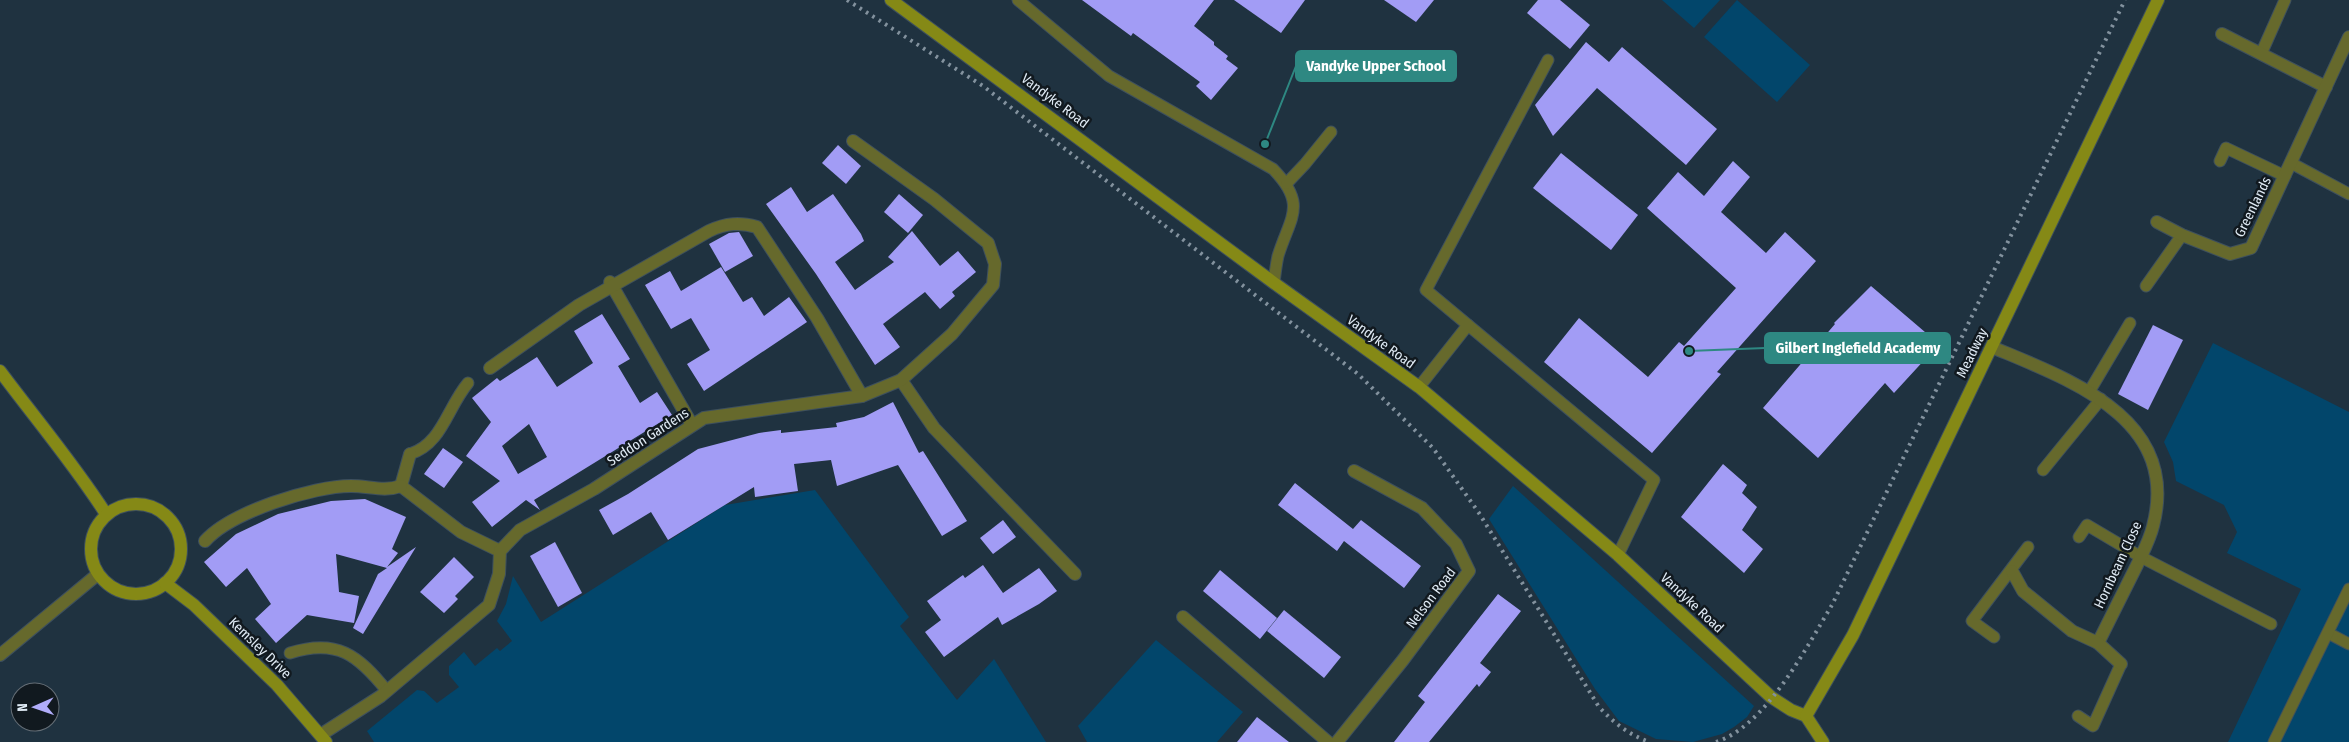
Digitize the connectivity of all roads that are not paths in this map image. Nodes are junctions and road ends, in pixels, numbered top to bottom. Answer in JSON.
{"nodes":[{"id":1,"x":891,"y":0,"type":"edge"},
{"id":2,"x":1018,"y":0,"type":"edge"},
{"id":3,"x":2158,"y":0,"type":"edge"},
{"id":4,"x":2285,"y":0,"type":"edge"},
{"id":5,"x":2222,"y":34,"type":"dead end"},
{"id":6,"x":2349,"y":38,"type":"edge"},
{"id":7,"x":2261,"y":54,"type":"junction"},
{"id":8,"x":1548,"y":60,"type":"dead end"},
{"id":9,"x":2326,"y":87,"type":"junction"},
{"id":10,"x":1331,"y":132,"type":"dead end"},
{"id":11,"x":853,"y":141,"type":"dead end"},
{"id":12,"x":2220,"y":160,"type":"dead end"},
{"id":13,"x":2291,"y":163,"type":"junction"},
{"id":14,"x":2285,"y":176,"type":"junction"},
{"id":15,"x":1287,"y":183,"type":"junction"},
{"id":16,"x":2349,"y":194,"type":"edge"},
{"id":17,"x":2157,"y":222,"type":"dead end"},
{"id":18,"x":2182,"y":235,"type":"junction"},
{"id":19,"x":1274,"y":283,"type":"junction"},
{"id":20,"x":612,"y":284,"type":"junction"},
{"id":21,"x":2146,"y":286,"type":"dead end"},
{"id":22,"x":2130,"y":323,"type":"dead end"},
{"id":23,"x":1468,"y":325,"type":"junction"},
{"id":24,"x":1992,"y":347,"type":"junction"},
{"id":25,"x":490,"y":368,"type":"dead end"},
{"id":26,"x":0,"y":371,"type":"edge"},
{"id":27,"x":901,"y":380,"type":"junction"},
{"id":28,"x":468,"y":383,"type":"dead end"},
{"id":29,"x":1419,"y":387,"type":"junction"},
{"id":30,"x":2089,"y":392,"type":"junction"},
{"id":31,"x":862,"y":396,"type":"junction"},
{"id":32,"x":2101,"y":399,"type":"junction"},
{"id":33,"x":692,"y":425,"type":"junction"},
{"id":34,"x":410,"y":454,"type":"joint"},
{"id":35,"x":2043,"y":470,"type":"dead end"},
{"id":36,"x":1354,"y":471,"type":"dead end"},
{"id":37,"x":401,"y":486,"type":"junction"},
{"id":38,"x":106,"y":514,"type":"junction"},
{"id":39,"x":2080,"y":537,"type":"dead end"},
{"id":40,"x":205,"y":541,"type":"dead end"},
{"id":41,"x":2028,"y":547,"type":"dead end"},
{"id":42,"x":500,"y":552,"type":"junction"},
{"id":43,"x":1618,"y":555,"type":"junction"},
{"id":44,"x":2141,"y":557,"type":"junction"},
{"id":45,"x":2012,"y":571,"type":"junction"},
{"id":46,"x":98,"y":574,"type":"junction"},
{"id":47,"x":1075,"y":574,"type":"dead end"},
{"id":48,"x":165,"y":583,"type":"junction"},
{"id":49,"x":2349,"y":589,"type":"edge"},
{"id":50,"x":1183,"y":617,"type":"dead end"},
{"id":51,"x":2271,"y":624,"type":"dead end"},
{"id":52,"x":2328,"y":633,"type":"junction"},
{"id":53,"x":1994,"y":637,"type":"dead end"},
{"id":54,"x":2098,"y":643,"type":"junction"},
{"id":55,"x":2349,"y":644,"type":"edge"},
{"id":56,"x":290,"y":653,"type":"dead end"},
{"id":57,"x":0,"y":655,"type":"edge"},
{"id":58,"x":2121,"y":664,"type":"joint"},
{"id":59,"x":387,"y":691,"type":"junction"},
{"id":60,"x":1806,"y":716,"type":"junction"},
{"id":61,"x":2078,"y":716,"type":"dead end"},
{"id":62,"x":324,"y":738,"type":"edge"},
{"id":63,"x":1328,"y":742,"type":"edge"},
{"id":64,"x":1337,"y":742,"type":"edge"},
{"id":65,"x":1823,"y":742,"type":"edge"},
{"id":66,"x":2274,"y":742,"type":"edge"}],
"edges":[{"from":1,"to":19,"type":"street","name":"Vandyke Road"},
{"from":2,"to":15,"type":"lane"},
{"from":3,"to":24,"type":"street","name":"Meadway"},
{"from":4,"to":7,"type":"lane"},
{"from":5,"to":7,"type":"street"},
{"from":6,"to":9,"type":"street","name":"Greenlands"},
{"from":7,"to":9,"type":"street"},
{"from":8,"to":23,"type":"lane"},
{"from":9,"to":13,"type":"street","name":"Greenlands"},
{"from":10,"to":15,"type":"lane"},
{"from":11,"to":27,"type":"street","name":"Seddon Gardens"},
{"from":12,"to":14,"type":"lane"},
{"from":13,"to":14,"type":"street","name":"Greenlands"},
{"from":13,"to":16,"type":"lane"},
{"from":14,"to":18,"type":"street","name":"Greenlands"},
{"from":15,"to":19,"type":"lane"},
{"from":17,"to":18,"type":"street","name":"Greenlands"},
{"from":18,"to":21,"type":"lane"},
{"from":19,"to":29,"type":"street","name":"Vandyke Road"},
{"from":20,"to":25,"type":"street"},
{"from":20,"to":31,"type":"street"},
{"from":20,"to":33,"type":"street"},
{"from":22,"to":30,"type":"lane"},
{"from":23,"to":29,"type":"lane"},
{"from":23,"to":43,"type":"lane"},
{"from":24,"to":30,"type":"street","name":"Hornbeam Close"},
{"from":24,"to":60,"type":"street","name":"Meadway"},
{"from":26,"to":38,"type":"street"},
{"from":27,"to":31,"type":"street","name":"Seddon Gardens"},
{"from":27,"to":47,"type":"street"},
{"from":28,"to":34,"type":"lane"},
{"from":29,"to":43,"type":"street","name":"Vandyke Road"},
{"from":30,"to":32,"type":"street","name":"Hornbeam Close"},
{"from":31,"to":33,"type":"street","name":"Seddon Gardens"},
{"from":32,"to":35,"type":"lane"},
{"from":32,"to":44,"type":"street","name":"Hornbeam Close"},
{"from":33,"to":42,"type":"street","name":"Seddon Gardens"},
{"from":34,"to":37,"type":"street"},
{"from":36,"to":64,"type":"street","name":"Nelson Road"},
{"from":37,"to":40,"type":"street"},
{"from":37,"to":42,"type":"street"},
{"from":38,"to":46,"type":"street"},
{"from":38,"to":48,"type":"street"},
{"from":39,"to":44,"type":"lane"},
{"from":41,"to":45,"type":"lane"},
{"from":42,"to":59,"type":"street"},
{"from":43,"to":60,"type":"street","name":"Vandyke Road"},
{"from":44,"to":51,"type":"lane"},
{"from":44,"to":54,"type":"street","name":"Hornbeam Close"},
{"from":45,"to":53,"type":"lane"},
{"from":45,"to":54,"type":"street"},
{"from":46,"to":48,"type":"street"},
{"from":46,"to":57,"type":"street"},
{"from":48,"to":62,"type":"street","name":"Kemsley Drive"},
{"from":49,"to":52,"type":"lane"},
{"from":50,"to":63,"type":"street"},
{"from":52,"to":55,"type":"lane"},
{"from":52,"to":66,"type":"lane"},
{"from":54,"to":58,"type":"street"},
{"from":56,"to":59,"type":"lane"},
{"from":58,"to":61,"type":"lane"},
{"from":59,"to":62,"type":"street"},
{"from":60,"to":65,"type":"street"}]}
